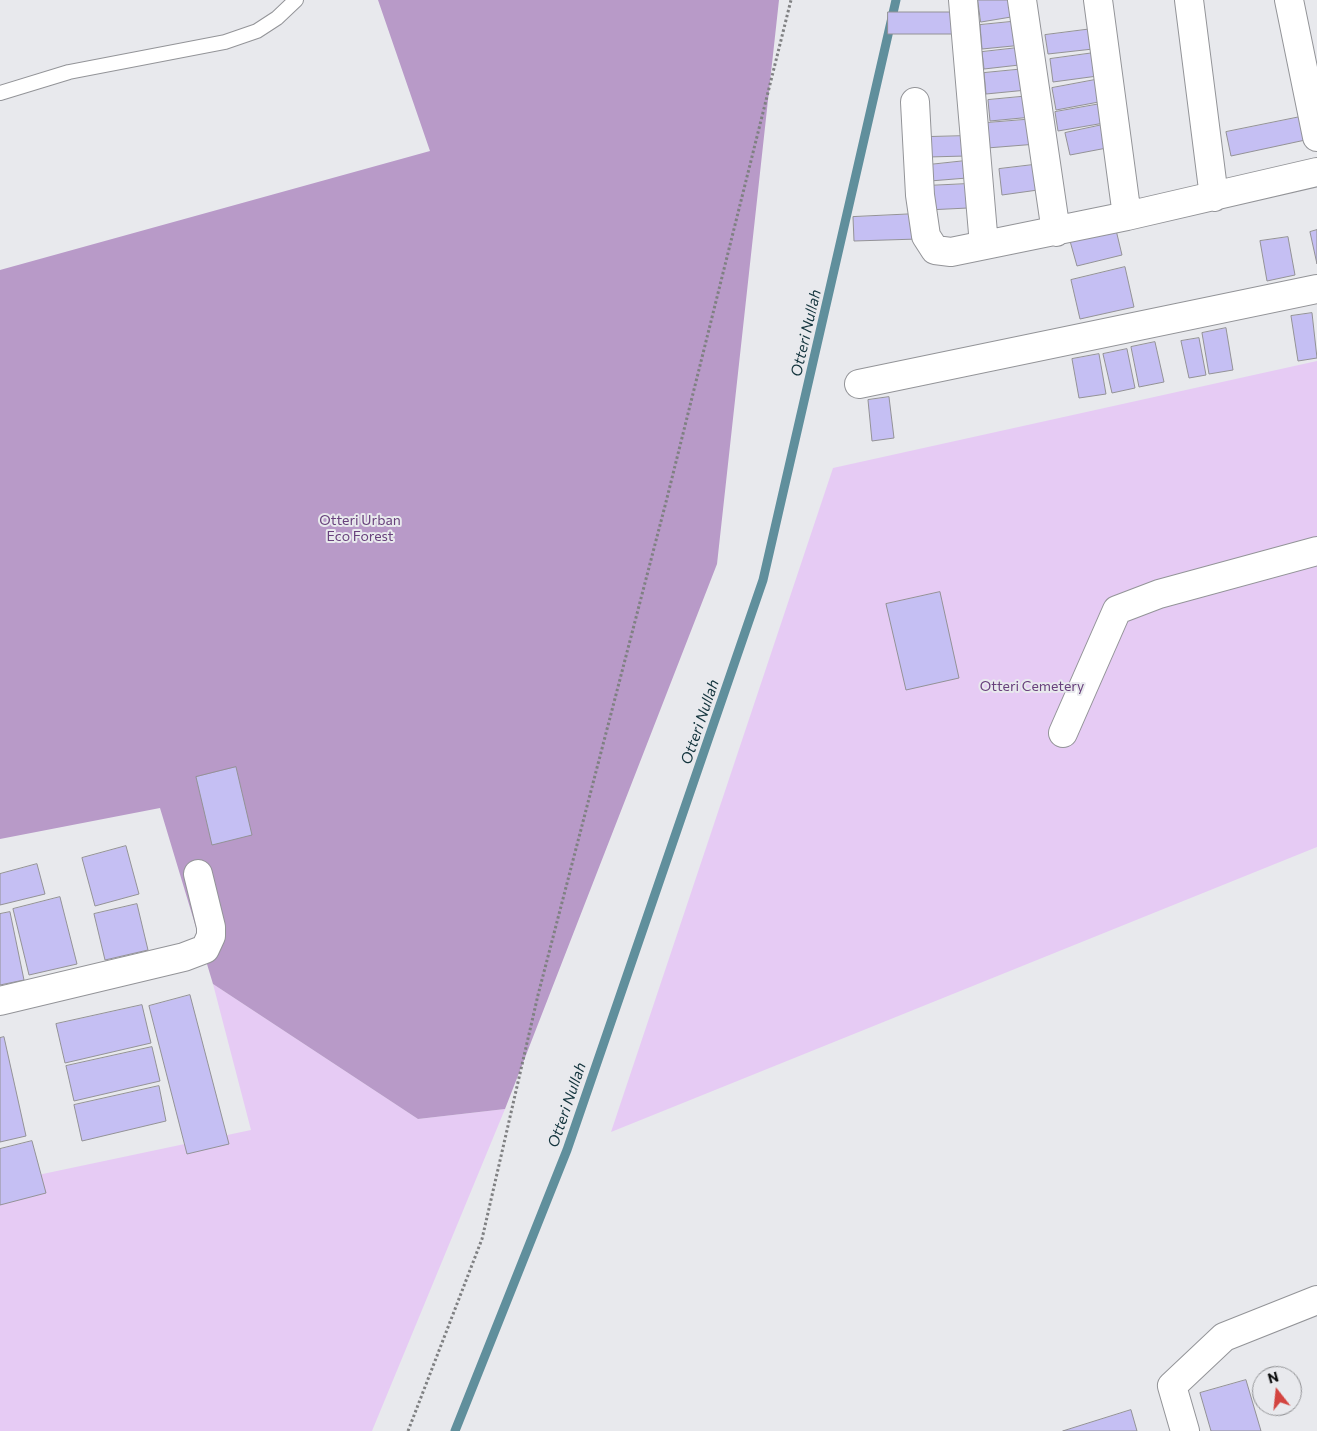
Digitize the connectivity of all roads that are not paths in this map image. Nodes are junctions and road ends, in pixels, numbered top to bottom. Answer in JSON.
{"nodes":[{"id":1,"x":296,"y":0,"type":"edge"},
{"id":2,"x":963,"y":0,"type":"edge"},
{"id":3,"x":1022,"y":0,"type":"edge"},
{"id":4,"x":1098,"y":0,"type":"edge"},
{"id":5,"x":1189,"y":0,"type":"edge"},
{"id":6,"x":1289,"y":0,"type":"edge"},
{"id":7,"x":0,"y":93,"type":"edge"},
{"id":8,"x":915,"y":102,"type":"dead end"},
{"id":9,"x":1317,"y":137,"type":"edge"},
{"id":10,"x":1317,"y":172,"type":"edge"},
{"id":11,"x":1214,"y":197,"type":"junction"},
{"id":12,"x":1128,"y":216,"type":"junction"},
{"id":13,"x":1056,"y":232,"type":"junction"},
{"id":14,"x":984,"y":245,"type":"junction"},
{"id":15,"x":1317,"y":289,"type":"edge"},
{"id":16,"x":859,"y":384,"type":"dead end"},
{"id":17,"x":1317,"y":551,"type":"edge"},
{"id":18,"x":1064,"y":733,"type":"dead end"},
{"id":19,"x":198,"y":874,"type":"dead end"},
{"id":20,"x":0,"y":1001,"type":"edge"},
{"id":21,"x":1317,"y":1300,"type":"edge"},
{"id":22,"x":1186,"y":1431,"type":"edge"}],
"edges":[{"from":1,"to":7,"type":"lane"},
{"from":2,"to":14,"type":"street"},
{"from":3,"to":13,"type":"street"},
{"from":4,"to":12,"type":"street"},
{"from":5,"to":11,"type":"street"},
{"from":6,"to":9,"type":"street"},
{"from":8,"to":14,"type":"street"},
{"from":10,"to":11,"type":"street"},
{"from":11,"to":12,"type":"street"},
{"from":12,"to":13,"type":"street"},
{"from":13,"to":14,"type":"street"},
{"from":15,"to":16,"type":"street"},
{"from":17,"to":18,"type":"street"},
{"from":19,"to":20,"type":"street"},
{"from":21,"to":22,"type":"street"}]}
